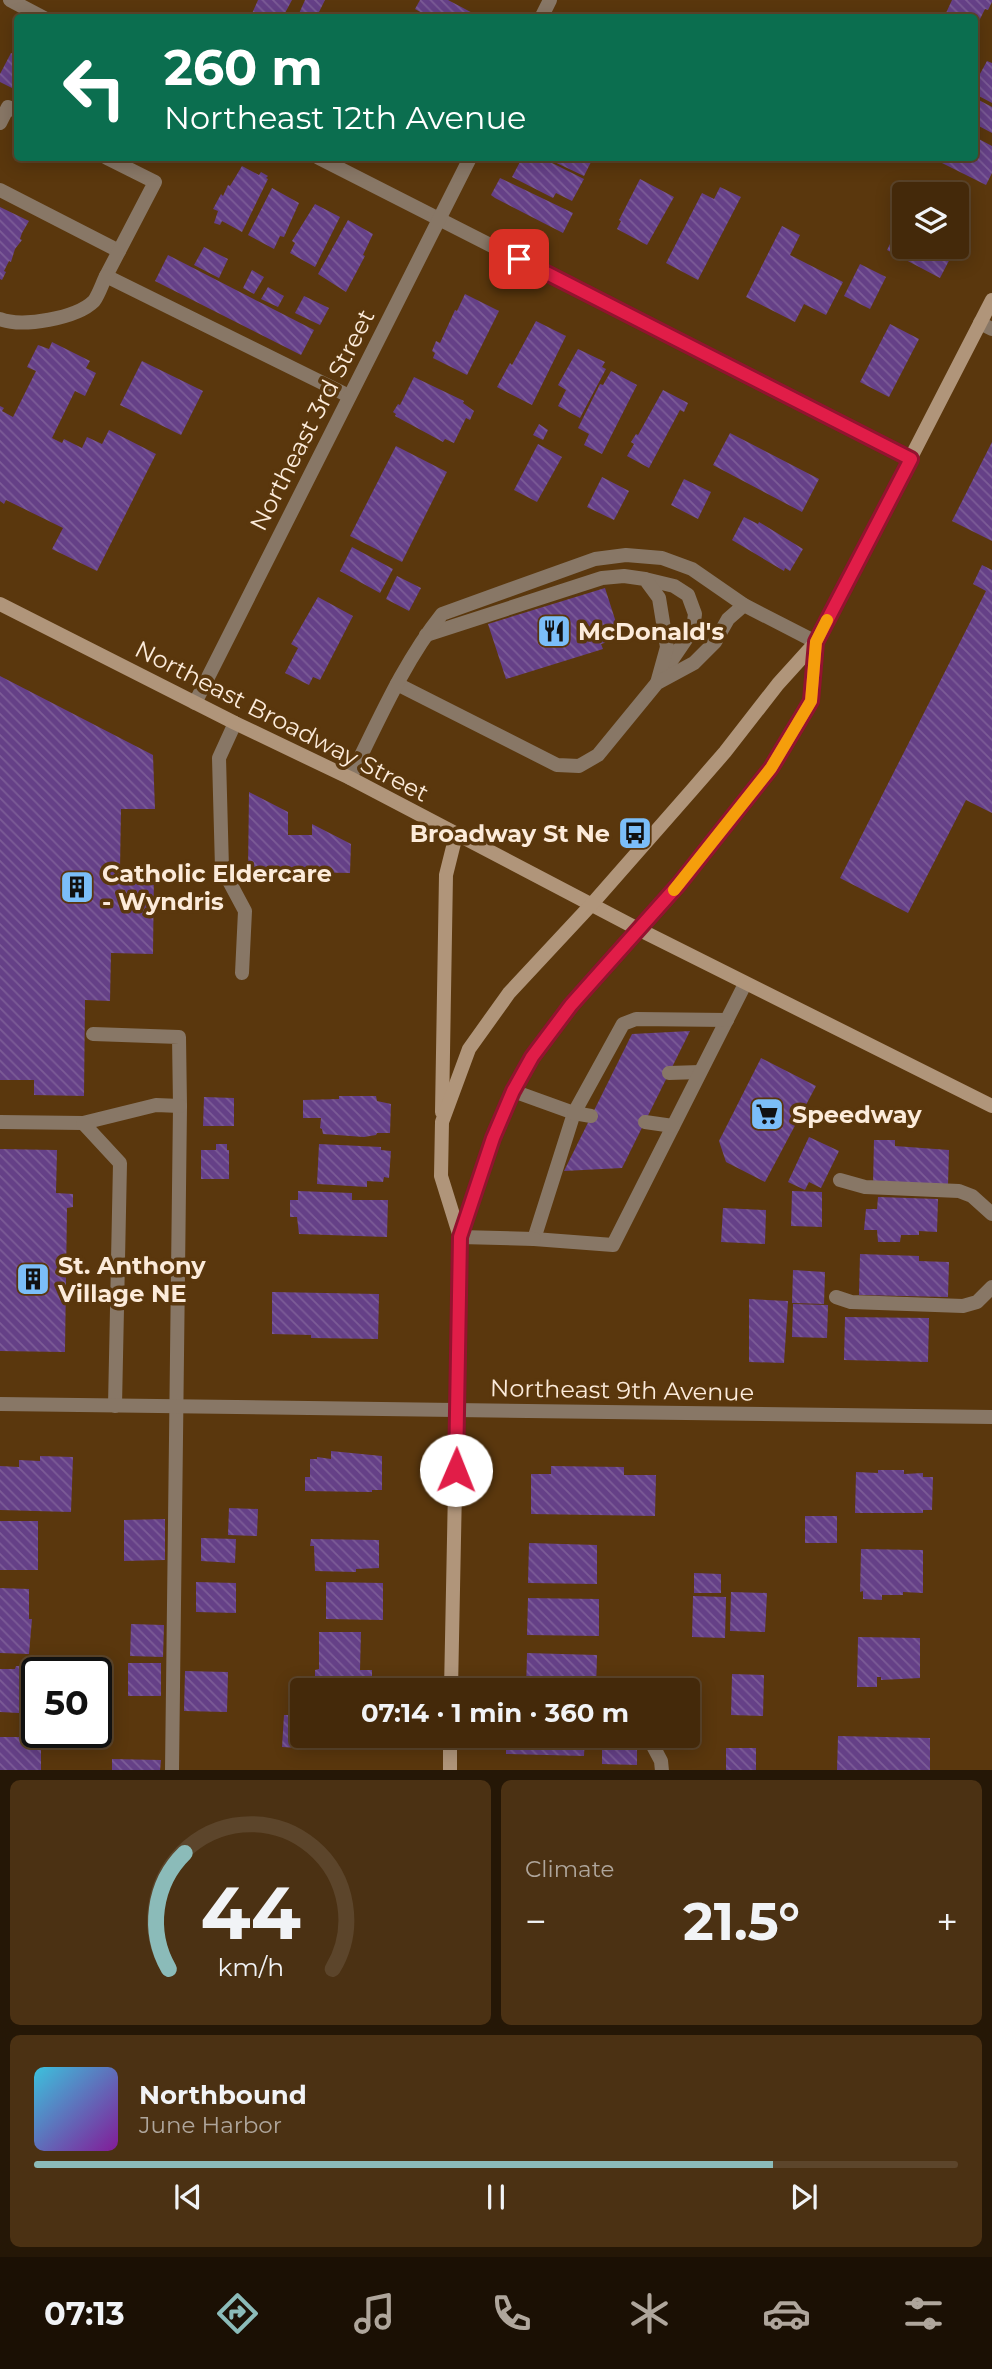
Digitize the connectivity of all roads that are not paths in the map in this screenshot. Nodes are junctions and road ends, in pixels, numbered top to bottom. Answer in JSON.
{"nodes":[{"id":1,"x":10,"y":0,"type":"edge"},
{"id":2,"x":36,"y":14,"type":"edge"},
{"id":3,"x":14,"y":110,"type":"edge"},
{"id":4,"x":0,"y":124,"type":"edge"},
{"id":5,"x":113,"y":161,"type":"edge"},
{"id":6,"x":325,"y":161,"type":"edge"},
{"id":7,"x":468,"y":161,"type":"edge"},
{"id":8,"x":0,"y":190,"type":"edge"},
{"id":9,"x":439,"y":219,"type":"junction"},
{"id":10,"x":119,"y":251,"type":"junction"},
{"id":11,"x":106,"y":276,"type":"junction"},
{"id":12,"x":992,"y":300,"type":"edge"},
{"id":13,"x":0,"y":319,"type":"edge"},
{"id":14,"x":986,"y":326,"type":"edge"},
{"id":15,"x":349,"y":396,"type":"junction"},
{"id":16,"x":911,"y":459,"type":"junction"},
{"id":17,"x":645,"y":579,"type":"junction"},
{"id":18,"x":0,"y":604,"type":"edge"},
{"id":19,"x":744,"y":605,"type":"junction"},
{"id":20,"x":425,"y":635,"type":"junction"},
{"id":21,"x":816,"y":642,"type":"junction"},
{"id":22,"x":657,"y":683,"type":"junction"},
{"id":23,"x":397,"y":684,"type":"junction"},
{"id":24,"x":195,"y":703,"type":"junction"},
{"id":25,"x":235,"y":723,"type":"junction"},
{"id":26,"x":350,"y":778,"type":"junction"},
{"id":27,"x":456,"y":835,"type":"junction"},
{"id":28,"x":592,"y":905,"type":"junction"},
{"id":29,"x":638,"y":929,"type":"junction"},
{"id":30,"x":242,"y":973,"type":"dead end"},
{"id":31,"x":744,"y":984,"type":"junction"},
{"id":32,"x":727,"y":1020,"type":"junction"},
{"id":33,"x":93,"y":1034,"type":"dead end"},
{"id":34,"x":598,"y":1071,"type":"junction"},
{"id":35,"x":613,"y":1071,"type":"dead end"},
{"id":36,"x":700,"y":1072,"type":"junction"},
{"id":37,"x":669,"y":1073,"type":"dead end"},
{"id":38,"x":513,"y":1091,"type":"junction"},
{"id":39,"x":180,"y":1106,"type":"junction"},
{"id":40,"x":992,"y":1106,"type":"edge"},
{"id":41,"x":575,"y":1113,"type":"junction"},
{"id":42,"x":591,"y":1116,"type":"dead end"},
{"id":43,"x":0,"y":1122,"type":"edge"},
{"id":44,"x":83,"y":1122,"type":"junction"},
{"id":45,"x":442,"y":1122,"type":"junction"},
{"id":46,"x":645,"y":1122,"type":"dead end"},
{"id":47,"x":673,"y":1126,"type":"junction"},
{"id":48,"x":840,"y":1180,"type":"dead end"},
{"id":49,"x":992,"y":1214,"type":"edge"},
{"id":50,"x":460,"y":1237,"type":"junction"},
{"id":51,"x":534,"y":1239,"type":"junction"},
{"id":52,"x":992,"y":1287,"type":"edge"},
{"id":53,"x":836,"y":1297,"type":"dead end"},
{"id":54,"x":0,"y":1404,"type":"edge"},
{"id":55,"x":115,"y":1406,"type":"junction"},
{"id":56,"x":177,"y":1407,"type":"junction"},
{"id":57,"x":457,"y":1411,"type":"junction"},
{"id":58,"x":992,"y":1417,"type":"edge"},
{"id":59,"x":451,"y":1678,"type":"edge"},
{"id":60,"x":450,"y":1748,"type":"edge"},
{"id":61,"x":654,"y":1748,"type":"edge"},
{"id":62,"x":172,"y":1770,"type":"edge"},
{"id":63,"x":450,"y":1770,"type":"edge"},
{"id":64,"x":662,"y":1770,"type":"edge"}],
"edges":[{"from":1,"to":2,"type":"street"},
{"from":3,"to":4,"type":"street"},
{"from":5,"to":10,"type":"street"},
{"from":6,"to":9,"type":"street"},
{"from":7,"to":9,"type":"street","name":"Northeast 3rd Street"},
{"from":8,"to":10,"type":"street"},
{"from":9,"to":15,"type":"street","name":"Northeast 3rd Street"},
{"from":9,"to":16,"type":"street"},
{"from":10,"to":11,"type":"street"},
{"from":11,"to":13,"type":"street"},
{"from":11,"to":15,"type":"street"},
{"from":12,"to":14,"type":"main road"},
{"from":14,"to":16,"type":"main road"},
{"from":15,"to":24,"type":"street","name":"Northeast 3rd Street"},
{"from":16,"to":21,"type":"main road"},
{"from":17,"to":20,"type":"street"},
{"from":17,"to":22,"type":"street"},
{"from":17,"to":22,"type":"street"},
{"from":18,"to":24,"type":"main road","name":"Northeast Broadway Street"},
{"from":19,"to":20,"type":"street"},
{"from":19,"to":21,"type":"street"},
{"from":19,"to":22,"type":"street"},
{"from":20,"to":23,"type":"street"},
{"from":21,"to":28,"type":"main road"},
{"from":21,"to":29,"type":"main road"},
{"from":22,"to":23,"type":"street"},
{"from":23,"to":26,"type":"street"},
{"from":24,"to":25,"type":"main road","name":"Northeast Broadway Street"},
{"from":25,"to":26,"type":"main road","name":"Northeast Broadway Street"},
{"from":25,"to":30,"type":"street"},
{"from":26,"to":27,"type":"main road","name":"Northeast Broadway Street"},
{"from":27,"to":28,"type":"main road","name":"Northeast Broadway Street"},
{"from":27,"to":45,"type":"main road"},
{"from":28,"to":29,"type":"main road","name":"Northeast Broadway Street"},
{"from":28,"to":45,"type":"main road"},
{"from":29,"to":31,"type":"main road","name":"Northeast Broadway Street"},
{"from":29,"to":38,"type":"main road"},
{"from":31,"to":32,"type":"street"},
{"from":31,"to":40,"type":"main road","name":"Northeast Broadway Street"},
{"from":32,"to":34,"type":"street"},
{"from":32,"to":36,"type":"street"},
{"from":33,"to":39,"type":"street"},
{"from":34,"to":35,"type":"street"},
{"from":34,"to":41,"type":"street"},
{"from":36,"to":37,"type":"street"},
{"from":36,"to":47,"type":"street"},
{"from":38,"to":41,"type":"street"},
{"from":38,"to":50,"type":"main road"},
{"from":39,"to":44,"type":"street"},
{"from":39,"to":56,"type":"street"},
{"from":41,"to":42,"type":"street"},
{"from":41,"to":51,"type":"street"},
{"from":43,"to":44,"type":"street"},
{"from":44,"to":55,"type":"street"},
{"from":45,"to":50,"type":"main road"},
{"from":46,"to":47,"type":"street"},
{"from":47,"to":51,"type":"street"},
{"from":48,"to":49,"type":"street"},
{"from":50,"to":51,"type":"street"},
{"from":50,"to":57,"type":"main road"},
{"from":52,"to":53,"type":"street"},
{"from":54,"to":55,"type":"street","name":"Northeast 9th Avenue"},
{"from":55,"to":56,"type":"street","name":"Northeast 9th Avenue"},
{"from":56,"to":57,"type":"street","name":"Northeast 9th Avenue"},
{"from":56,"to":62,"type":"street"},
{"from":57,"to":58,"type":"street","name":"Northeast 9th Avenue"},
{"from":57,"to":59,"type":"main road"},
{"from":60,"to":63,"type":"main road"},
{"from":61,"to":64,"type":"street"}]}
